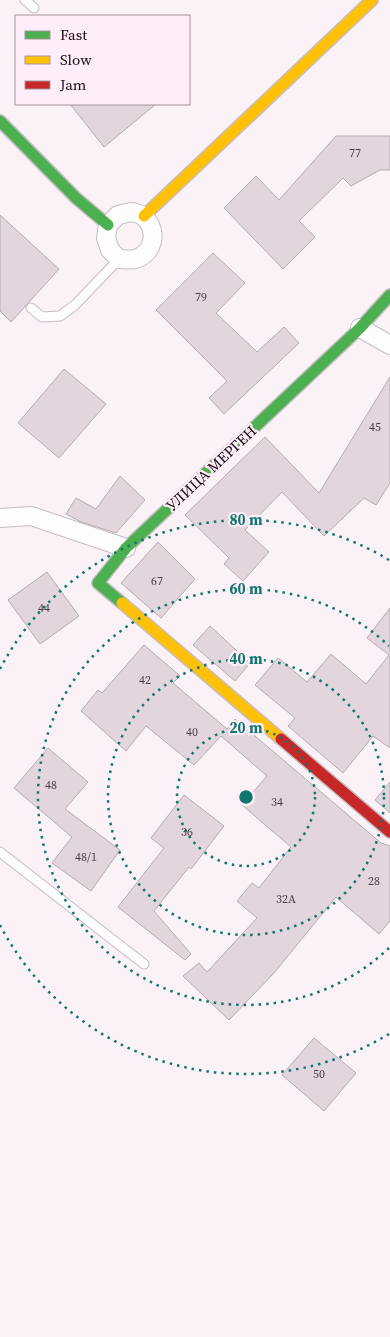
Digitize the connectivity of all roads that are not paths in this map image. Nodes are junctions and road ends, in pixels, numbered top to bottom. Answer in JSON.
{"nodes":[{"id":1,"x":26,"y":0,"type":"edge"},
{"id":2,"x":372,"y":0,"type":"edge"},
{"id":3,"x":34,"y":8,"type":"dead end"},
{"id":4,"x":0,"y":121,"type":"edge"},
{"id":5,"x":144,"y":216,"type":"junction"},
{"id":6,"x":108,"y":224,"type":"junction"},
{"id":7,"x":119,"y":259,"type":"junction"},
{"id":8,"x":390,"y":295,"type":"edge"},
{"id":9,"x":31,"y":308,"type":"dead end"},
{"id":10,"x":360,"y":328,"type":"junction"},
{"id":11,"x":390,"y":345,"type":"edge"},
{"id":12,"x":0,"y":518,"type":"edge"},
{"id":13,"x":126,"y":548,"type":"junction"},
{"id":14,"x":390,"y":832,"type":"edge"},
{"id":15,"x":0,"y":852,"type":"edge"},
{"id":16,"x":144,"y":964,"type":"dead end"}],
"edges":[{"from":1,"to":3,"type":"lane"},
{"from":2,"to":5,"type":"street"},
{"from":4,"to":6,"type":"street"},
{"from":5,"to":6,"type":"street"},
{"from":5,"to":7,"type":"street"},
{"from":6,"to":7,"type":"street"},
{"from":7,"to":9,"type":"lane"},
{"from":8,"to":10,"type":"street","name":"УЛИЦА МЕРГЕН"},
{"from":10,"to":11,"type":"street"},
{"from":10,"to":13,"type":"street","name":"УЛИЦА МЕРГЕН"},
{"from":12,"to":13,"type":"street"},
{"from":13,"to":14,"type":"street","name":"УЛИЦА МЕРГЕН"},
{"from":15,"to":16,"type":"lane"}]}
